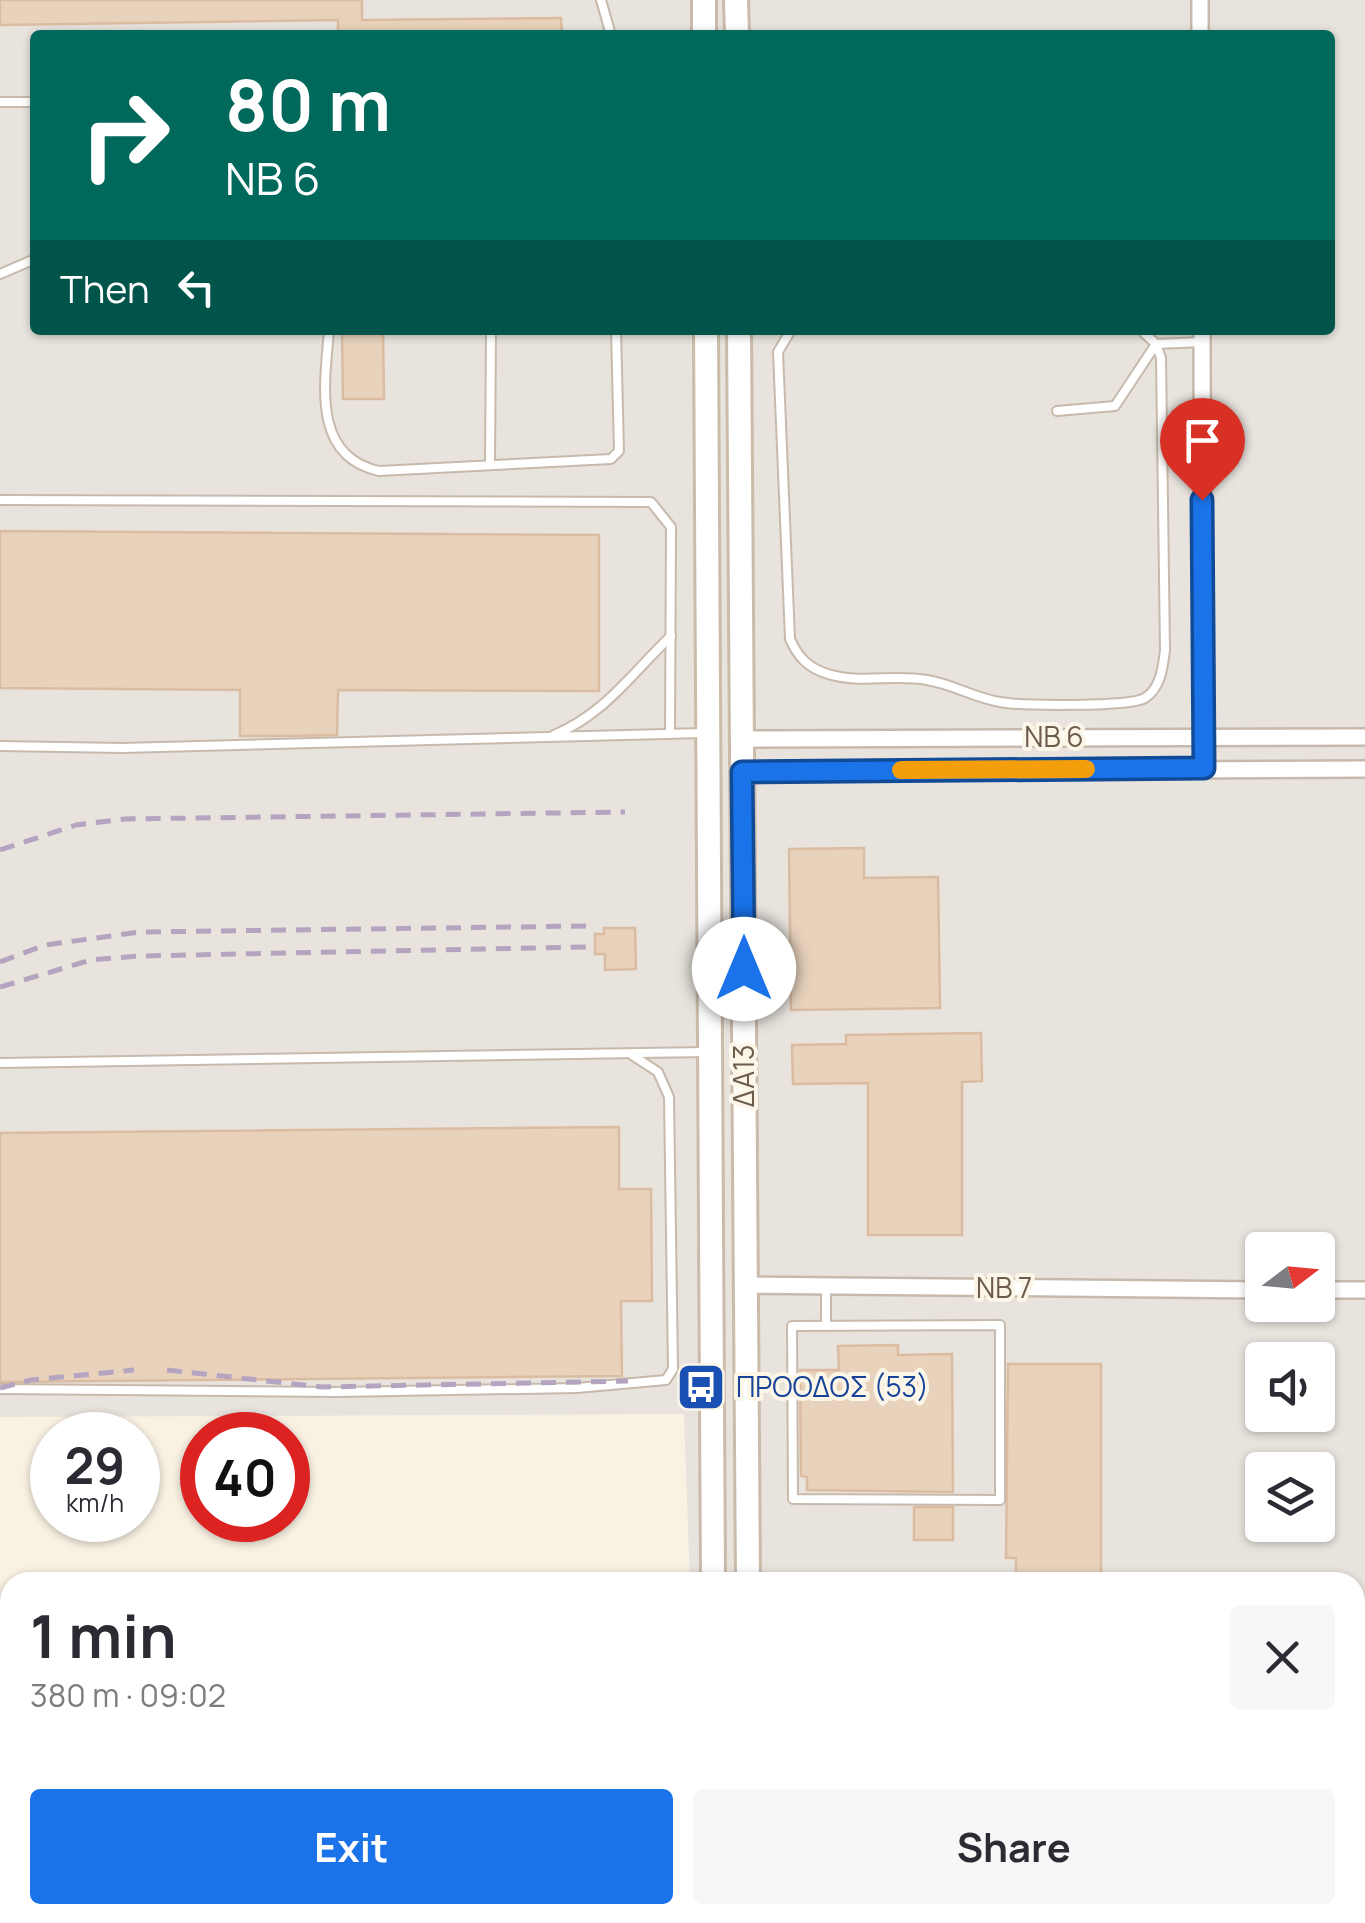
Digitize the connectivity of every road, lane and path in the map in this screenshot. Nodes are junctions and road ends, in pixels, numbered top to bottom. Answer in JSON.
{"nodes":[{"id":1,"x":601,"y":0,"type":"edge"},
{"id":2,"x":704,"y":0,"type":"edge"},
{"id":3,"x":736,"y":0,"type":"edge"},
{"id":4,"x":1200,"y":0,"type":"edge"},
{"id":5,"x":610,"y":30,"type":"edge"},
{"id":6,"x":704,"y":30,"type":"edge"},
{"id":7,"x":736,"y":30,"type":"edge"},
{"id":8,"x":1200,"y":30,"type":"edge"},
{"id":9,"x":0,"y":102,"type":"edge"},
{"id":10,"x":30,"y":102,"type":"edge"},
{"id":11,"x":30,"y":261,"type":"edge"},
{"id":12,"x":0,"y":274,"type":"edge"},
{"id":13,"x":329,"y":335,"type":"edge"},
{"id":14,"x":491,"y":335,"type":"edge"},
{"id":15,"x":616,"y":335,"type":"edge"},
{"id":16,"x":706,"y":335,"type":"edge"},
{"id":17,"x":739,"y":335,"type":"edge"},
{"id":18,"x":788,"y":335,"type":"edge"},
{"id":19,"x":1146,"y":335,"type":"edge"},
{"id":20,"x":1202,"y":336,"type":"edge"},
{"id":21,"x":1156,"y":344,"type":"junction"},
{"id":22,"x":1057,"y":411,"type":"dead end"},
{"id":23,"x":490,"y":463,"type":"junction"},
{"id":24,"x":0,"y":500,"type":"edge"},
{"id":25,"x":671,"y":636,"type":"junction"},
{"id":26,"x":670,"y":732,"type":"junction"},
{"id":27,"x":1204,"y":736,"type":"junction"},
{"id":28,"x":1365,"y":737,"type":"edge"},
{"id":29,"x":546,"y":739,"type":"junction"},
{"id":30,"x":742,"y":739,"type":"junction"},
{"id":31,"x":709,"y":744,"type":"junction"},
{"id":32,"x":0,"y":746,"type":"edge"},
{"id":33,"x":1204,"y":768,"type":"junction"},
{"id":34,"x":1365,"y":768,"type":"edge"},
{"id":35,"x":742,"y":772,"type":"junction"},
{"id":36,"x":711,"y":1052,"type":"junction"},
{"id":37,"x":632,"y":1055,"type":"junction"},
{"id":38,"x":0,"y":1063,"type":"edge"},
{"id":39,"x":745,"y":1284,"type":"junction"},
{"id":40,"x":711,"y":1285,"type":"junction"},
{"id":41,"x":826,"y":1287,"type":"junction"},
{"id":42,"x":1245,"y":1290,"type":"edge"},
{"id":43,"x":1335,"y":1290,"type":"edge"},
{"id":44,"x":1365,"y":1290,"type":"edge"},
{"id":45,"x":826,"y":1326,"type":"junction"},
{"id":46,"x":0,"y":1389,"type":"edge"},
{"id":47,"x":713,"y":1572,"type":"edge"},
{"id":48,"x":748,"y":1572,"type":"edge"}],
"edges":[{"from":1,"to":5,"type":"lane"},
{"from":2,"to":6,"type":"street"},
{"from":3,"to":7,"type":"street"},
{"from":4,"to":8,"type":"street"},
{"from":9,"to":10,"type":"lane"},
{"from":11,"to":12,"type":"lane"},
{"from":13,"to":23,"type":"lane"},
{"from":14,"to":23,"type":"lane"},
{"from":15,"to":23,"type":"lane"},
{"from":16,"to":31,"type":"street","name":"ΔΑ13"},
{"from":17,"to":30,"type":"street","name":"ΔΑ13"},
{"from":18,"to":21,"type":"lane"},
{"from":19,"to":21,"type":"lane"},
{"from":20,"to":21,"type":"lane"},
{"from":20,"to":27,"type":"street"},
{"from":21,"to":22,"type":"lane"},
{"from":24,"to":25,"type":"lane"},
{"from":25,"to":26,"type":"lane"},
{"from":25,"to":29,"type":"lane"},
{"from":26,"to":29,"type":"lane"},
{"from":26,"to":31,"type":"lane"},
{"from":27,"to":28,"type":"street","name":"ΝΒ 6"},
{"from":27,"to":30,"type":"street","name":"ΝΒ 6"},
{"from":27,"to":33,"type":"street"},
{"from":29,"to":32,"type":"lane"},
{"from":30,"to":31,"type":"street"},
{"from":30,"to":35,"type":"street","name":"ΔΑ13"},
{"from":31,"to":35,"type":"street"},
{"from":31,"to":36,"type":"street","name":"ΔΑ13"},
{"from":33,"to":34,"type":"street","name":"ΝΒ 6"},
{"from":33,"to":35,"type":"street","name":"ΝΒ 6"},
{"from":35,"to":39,"type":"street","name":"ΔΑ13"},
{"from":36,"to":37,"type":"lane"},
{"from":36,"to":40,"type":"street","name":"ΔΑ13"},
{"from":37,"to":38,"type":"lane"},
{"from":37,"to":46,"type":"lane"},
{"from":39,"to":40,"type":"street"},
{"from":39,"to":41,"type":"street","name":"ΝΒ 7"},
{"from":39,"to":48,"type":"street","name":"ΔΑ13"},
{"from":40,"to":47,"type":"street","name":"ΔΑ13"},
{"from":41,"to":42,"type":"street","name":"ΝΒ 7"},
{"from":41,"to":45,"type":"lane"},
{"from":43,"to":44,"type":"street"},
{"from":45,"to":45,"type":"lane"}]}
